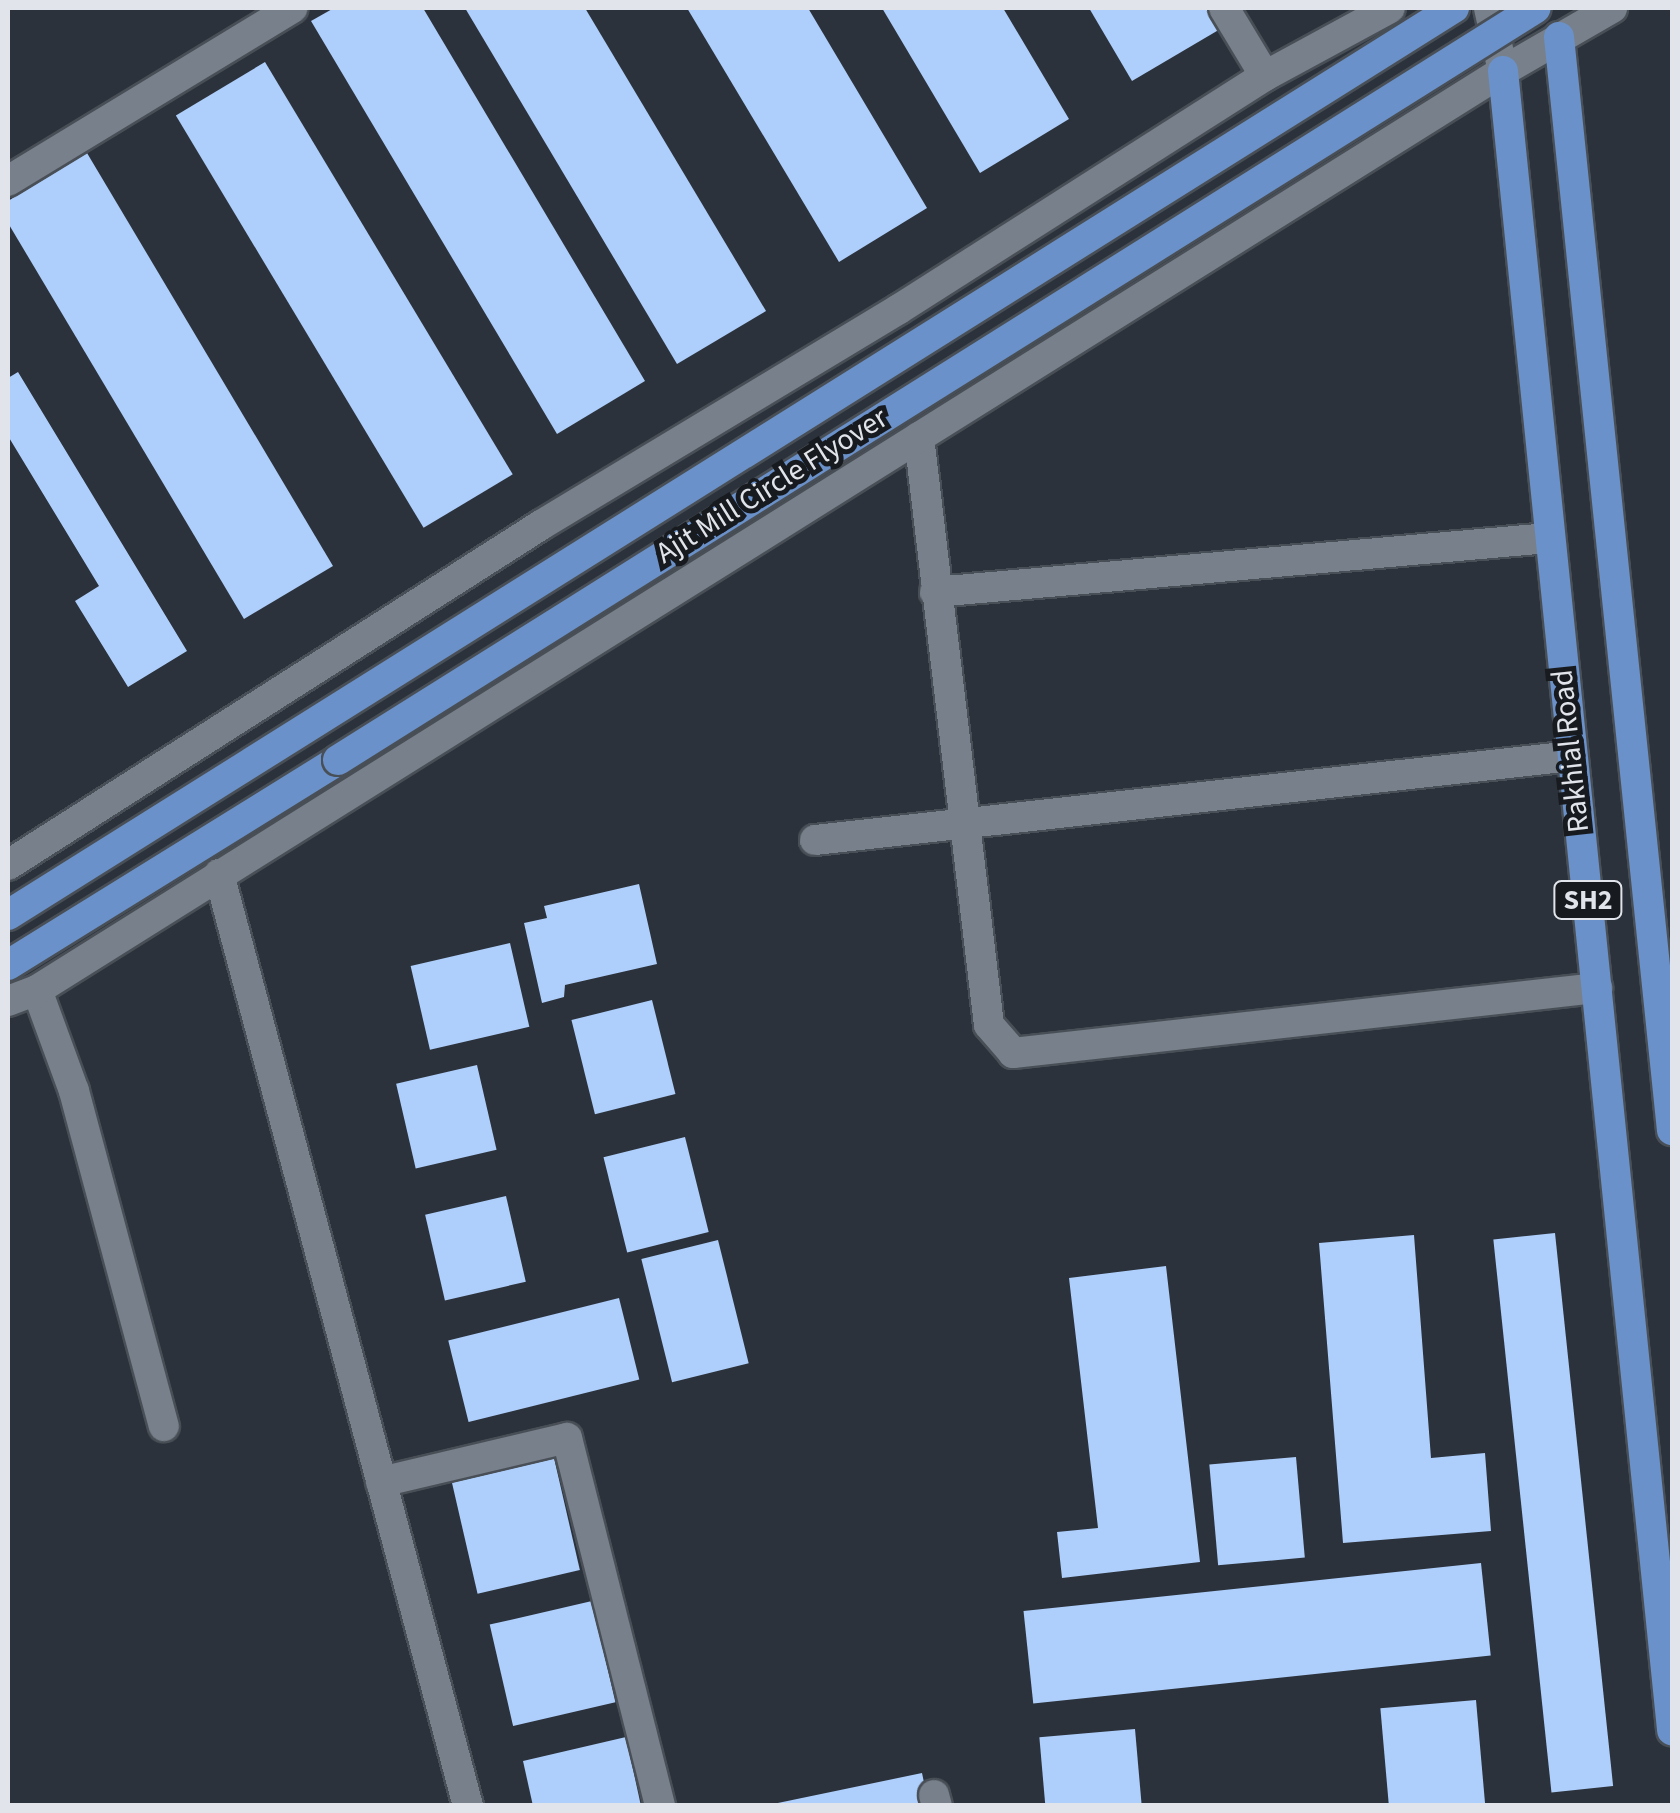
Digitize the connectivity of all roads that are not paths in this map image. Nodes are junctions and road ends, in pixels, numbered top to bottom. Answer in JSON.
{"nodes":[{"id":1,"x":292,"y":8,"type":"edge"},
{"id":2,"x":1224,"y":8,"type":"edge"},
{"id":3,"x":1390,"y":8,"type":"edge"},
{"id":4,"x":1454,"y":8,"type":"edge"},
{"id":5,"x":1489,"y":8,"type":"edge"},
{"id":6,"x":1536,"y":8,"type":"edge"},
{"id":7,"x":1612,"y":8,"type":"edge"},
{"id":8,"x":1556,"y":22,"type":"edge"},
{"id":9,"x":1503,"y":71,"type":"junction"},
{"id":10,"x":1265,"y":76,"type":"junction"},
{"id":11,"x":8,"y":181,"type":"edge"},
{"id":12,"x":918,"y":437,"type":"junction"},
{"id":13,"x":1548,"y":538,"type":"junction"},
{"id":14,"x":935,"y":592,"type":"junction"},
{"id":15,"x":1572,"y":756,"type":"junction"},
{"id":16,"x":964,"y":819,"type":"junction"},
{"id":17,"x":815,"y":840,"type":"dead end"},
{"id":18,"x":8,"y":864,"type":"edge"},
{"id":19,"x":219,"y":874,"type":"junction"},
{"id":20,"x":8,"y":915,"type":"edge"},
{"id":21,"x":8,"y":965,"type":"edge"},
{"id":22,"x":1597,"y":988,"type":"junction"},
{"id":23,"x":37,"y":990,"type":"junction"},
{"id":24,"x":8,"y":1001,"type":"edge"},
{"id":25,"x":1672,"y":1130,"type":"edge"},
{"id":26,"x":164,"y":1426,"type":"dead end"},
{"id":27,"x":382,"y":1482,"type":"junction"},
{"id":28,"x":1672,"y":1730,"type":"edge"},
{"id":29,"x":468,"y":1806,"type":"edge"},
{"id":30,"x":660,"y":1806,"type":"edge"}],
"edges":[{"from":1,"to":11,"type":"street"},
{"from":2,"to":10,"type":"street"},
{"from":3,"to":10,"type":"street"},
{"from":4,"to":20,"type":"main road","name":"Ajit Mill Circle Flyover"},
{"from":5,"to":9,"type":"street"},
{"from":6,"to":21,"type":"main road","name":"Ajit Mill Circle Flyover","bridge":true},
{"from":7,"to":8,"type":"street"},
{"from":8,"to":9,"type":"street"},
{"from":8,"to":25,"type":"main road","name":"Rakhial Road","number":"SH2"},
{"from":9,"to":12,"type":"street"},
{"from":9,"to":13,"type":"main road","name":"Rakhial Road","number":"SH2"},
{"from":10,"to":18,"type":"street"},
{"from":12,"to":14,"type":"street"},
{"from":12,"to":19,"type":"street"},
{"from":13,"to":14,"type":"street"},
{"from":13,"to":15,"type":"main road","name":"Rakhial Road","number":"SH2"},
{"from":14,"to":16,"type":"street"},
{"from":15,"to":16,"type":"street"},
{"from":15,"to":22,"type":"main road","name":"Rakhial Road","number":"SH2"},
{"from":16,"to":17,"type":"street"},
{"from":16,"to":22,"type":"street"},
{"from":19,"to":23,"type":"street"},
{"from":19,"to":27,"type":"street"},
{"from":22,"to":28,"type":"main road","name":"Rakhial Road","number":"SH2"},
{"from":23,"to":24,"type":"street"},
{"from":23,"to":26,"type":"street"},
{"from":27,"to":29,"type":"street"},
{"from":27,"to":30,"type":"street"}]}
